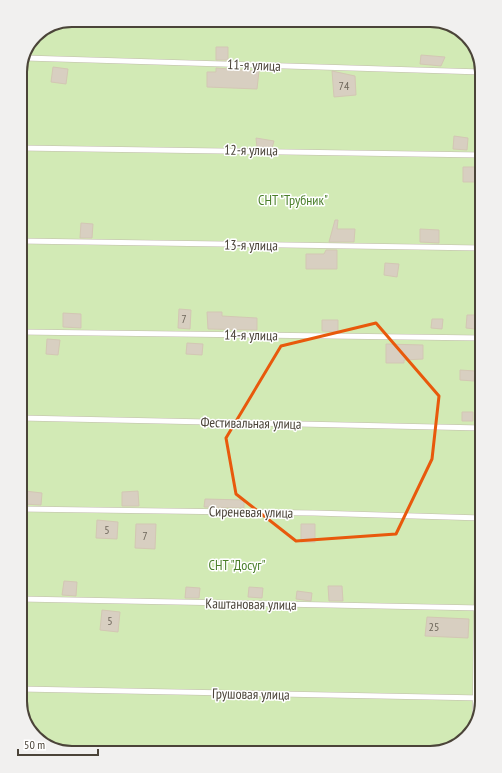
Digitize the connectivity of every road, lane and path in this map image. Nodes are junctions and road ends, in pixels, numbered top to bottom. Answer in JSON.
{"nodes":[{"id":1,"x":29,"y":58,"type":"edge"},
{"id":2,"x":475,"y":72,"type":"edge"},
{"id":3,"x":27,"y":148,"type":"edge"},
{"id":4,"x":475,"y":155,"type":"edge"},
{"id":5,"x":27,"y":242,"type":"edge"},
{"id":6,"x":475,"y":248,"type":"edge"},
{"id":7,"x":27,"y":332,"type":"edge"},
{"id":8,"x":475,"y":338,"type":"edge"},
{"id":9,"x":27,"y":418,"type":"edge"},
{"id":10,"x":475,"y":428,"type":"edge"},
{"id":11,"x":27,"y":509,"type":"edge"},
{"id":12,"x":475,"y":518,"type":"edge"},
{"id":13,"x":27,"y":599,"type":"edge"},
{"id":14,"x":475,"y":608,"type":"edge"},
{"id":15,"x":27,"y":689,"type":"edge"},
{"id":16,"x":475,"y":698,"type":"edge"}],
"edges":[{"from":1,"to":2,"type":"lane","name":"11-я улица"},
{"from":3,"to":4,"type":"lane","name":"12-я улица"},
{"from":5,"to":6,"type":"lane","name":"13-я улица"},
{"from":7,"to":8,"type":"lane","name":"14-я улица"},
{"from":9,"to":10,"type":"lane","name":"Фестивальная улица"},
{"from":11,"to":12,"type":"lane","name":"Сиреневая улица"},
{"from":13,"to":14,"type":"lane","name":"Каштановая улица"},
{"from":15,"to":16,"type":"lane","name":"Грушовая улица"}]}
